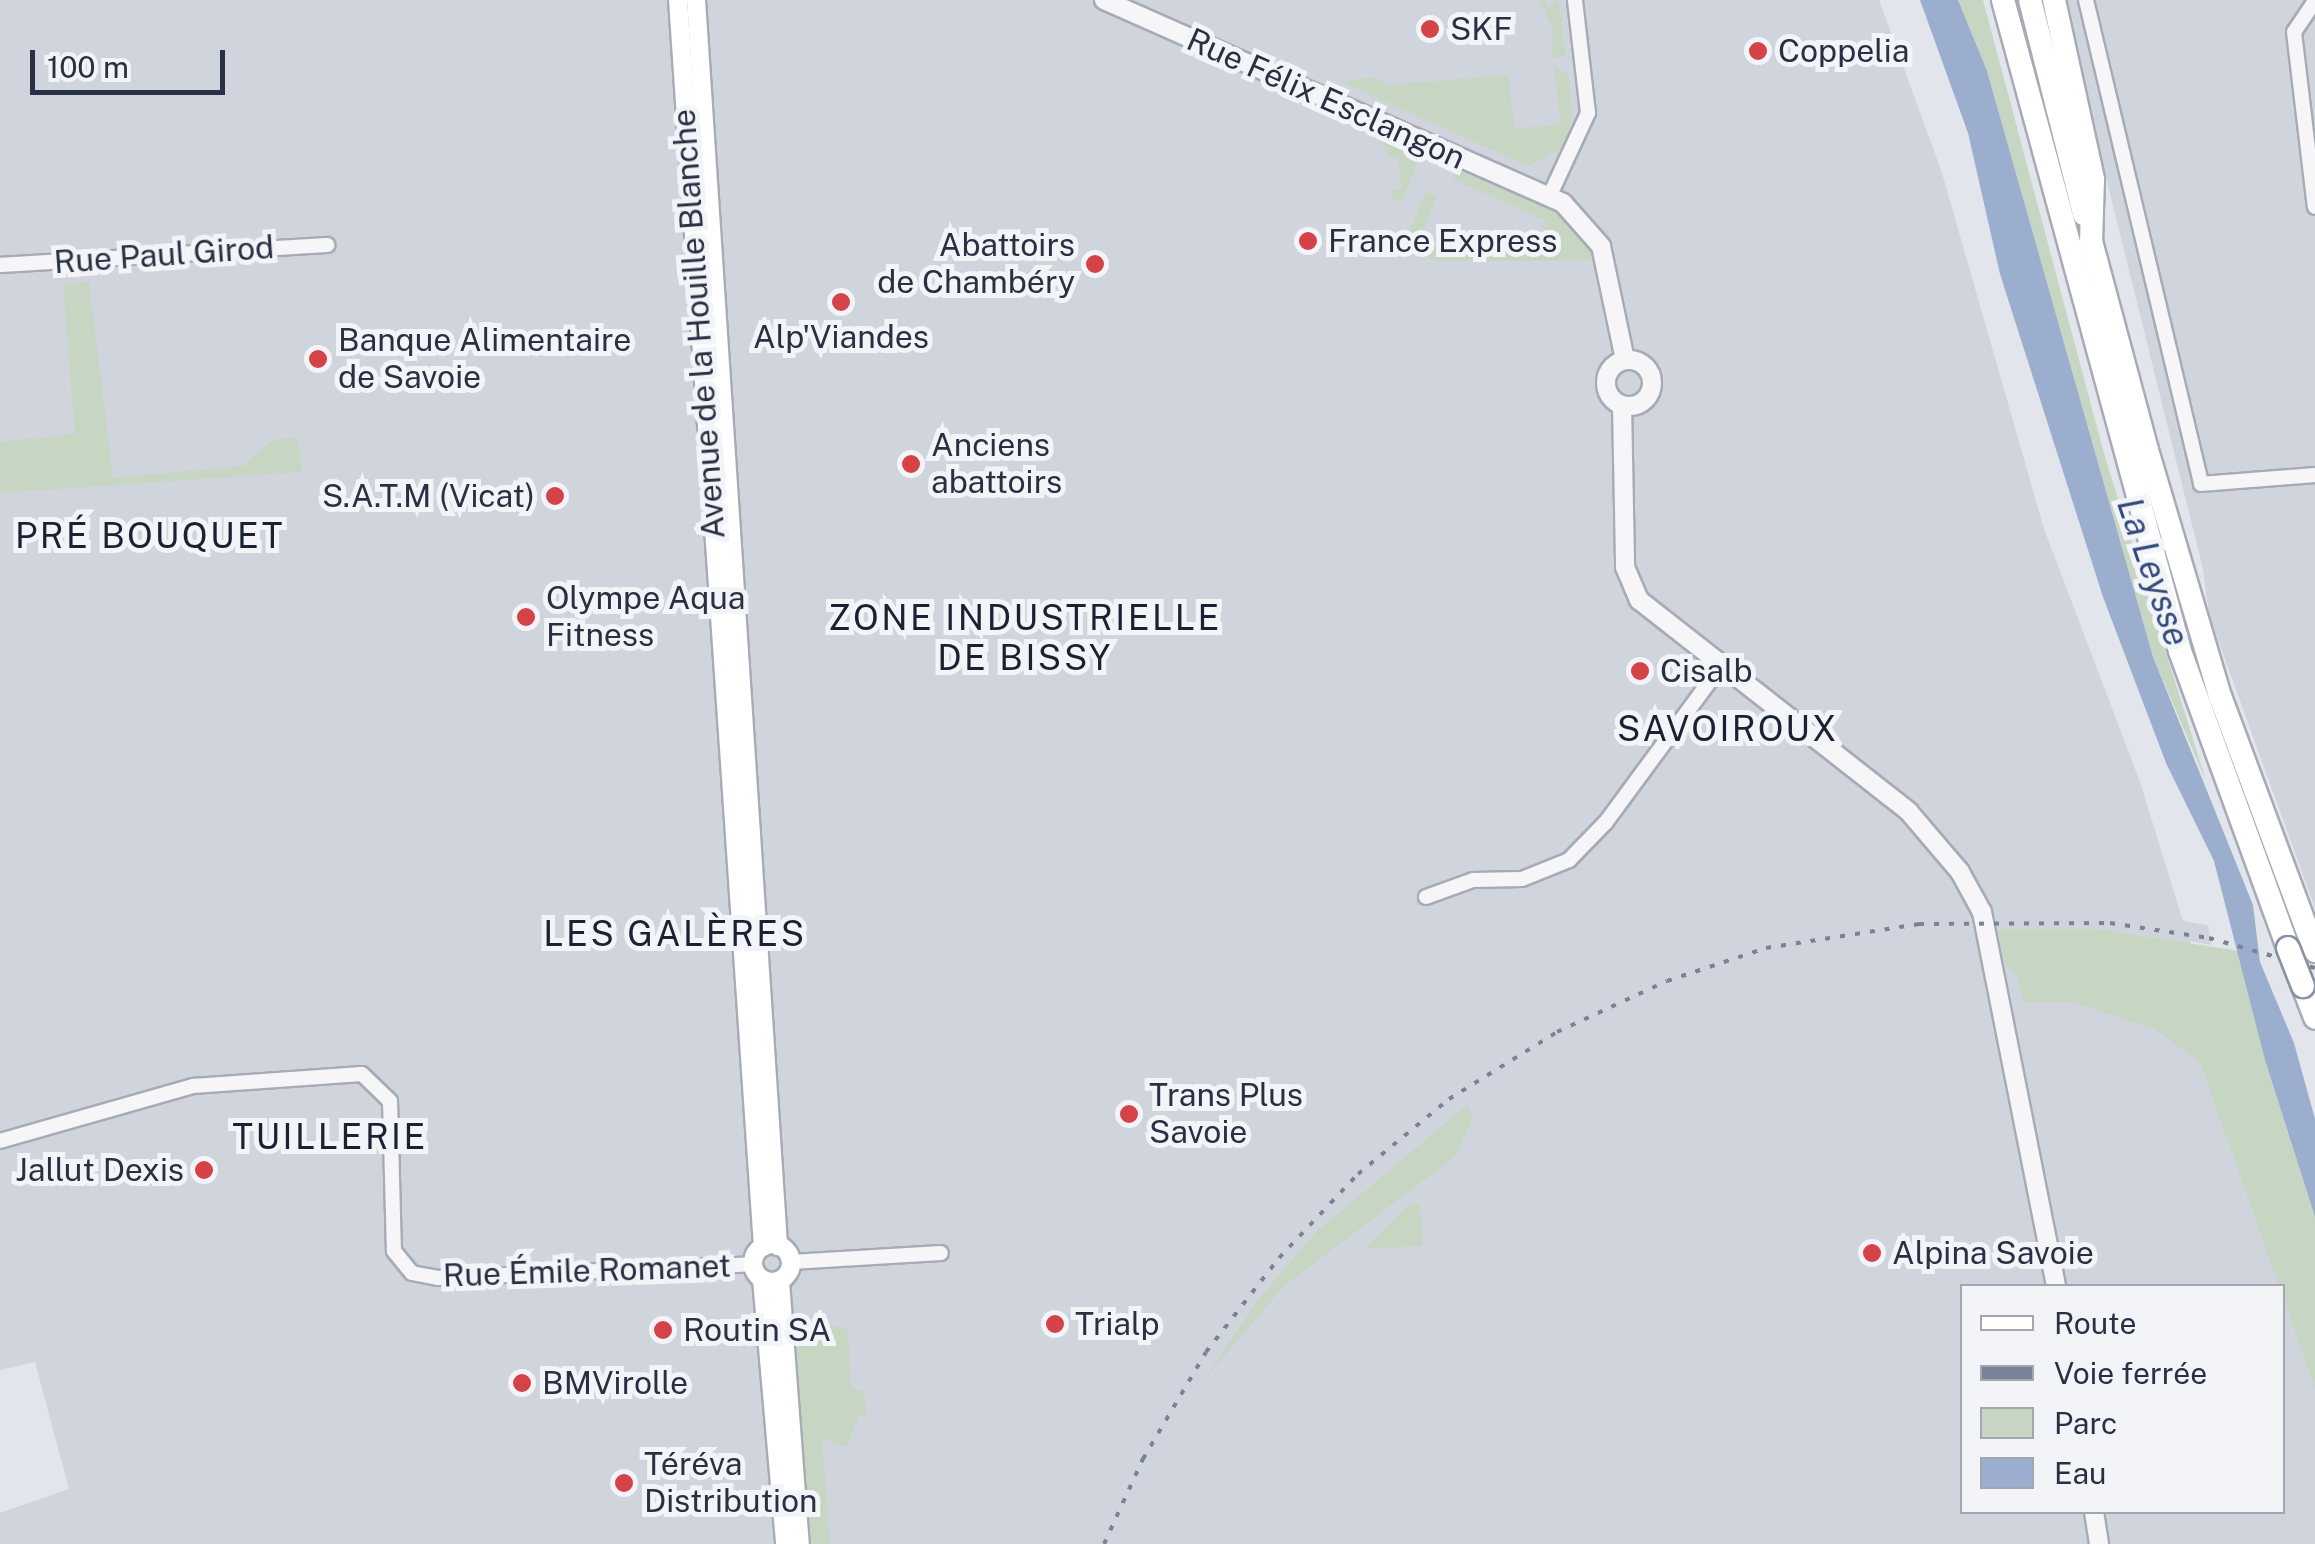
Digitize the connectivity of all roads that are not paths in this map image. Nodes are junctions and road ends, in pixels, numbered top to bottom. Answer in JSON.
{"nodes":[{"id":1,"x":678,"y":0,"type":"edge"},
{"id":2,"x":696,"y":0,"type":"edge"},
{"id":3,"x":1104,"y":0,"type":"edge"},
{"id":4,"x":1576,"y":0,"type":"edge"},
{"id":5,"x":2002,"y":0,"type":"edge"},
{"id":6,"x":2030,"y":0,"type":"edge"},
{"id":7,"x":2054,"y":0,"type":"edge"},
{"id":8,"x":2086,"y":0,"type":"edge"},
{"id":9,"x":2315,"y":1,"type":"edge"},
{"id":10,"x":1549,"y":196,"type":"junction"},
{"id":11,"x":2315,"y":207,"type":"edge"},
{"id":12,"x":2091,"y":241,"type":"junction"},
{"id":13,"x":327,"y":245,"type":"dead end"},
{"id":14,"x":0,"y":265,"type":"edge"},
{"id":15,"x":1625,"y":360,"type":"junction"},
{"id":16,"x":1622,"y":405,"type":"junction"},
{"id":17,"x":2315,"y":475,"type":"edge"},
{"id":18,"x":1722,"y":666,"type":"junction"},
{"id":19,"x":1426,"y":897,"type":"dead end"},
{"id":20,"x":2315,"y":951,"type":"edge"},
{"id":21,"x":2315,"y":1018,"type":"edge"},
{"id":22,"x":0,"y":1141,"type":"edge"},
{"id":23,"x":940,"y":1253,"type":"dead end"},
{"id":24,"x":790,"y":1262,"type":"joint"},
{"id":25,"x":767,"y":1263,"type":"junction"},
{"id":26,"x":2056,"y":1284,"type":"edge"},
{"id":27,"x":2094,"y":1514,"type":"edge"},
{"id":28,"x":784,"y":1544,"type":"edge"},
{"id":29,"x":800,"y":1544,"type":"edge"},
{"id":30,"x":2099,"y":1544,"type":"edge"}],
"edges":[{"from":1,"to":25,"type":"main road","name":"Avenue de la Houille Blanche"},
{"from":2,"to":25,"type":"main road","name":"Avenue de la Houille Blanche"},
{"from":3,"to":10,"type":"street","name":"Rue Félix Esclangon"},
{"from":4,"to":10,"type":"street"},
{"from":5,"to":21,"type":"highway","bridge":true},
{"from":6,"to":12,"type":"highway"},
{"from":7,"to":12,"type":"highway"},
{"from":8,"to":17,"type":"street"},
{"from":9,"to":11,"type":"street"},
{"from":10,"to":15,"type":"street","name":"Rue Félix Esclangon"},
{"from":12,"to":20,"type":"highway"},
{"from":13,"to":14,"type":"street","name":"Rue Paul Girod"},
{"from":15,"to":16,"type":"street"},
{"from":15,"to":16,"type":"street"},
{"from":16,"to":18,"type":"street"},
{"from":18,"to":19,"type":"street"},
{"from":18,"to":26,"type":"street"},
{"from":22,"to":25,"type":"street","name":"Rue Émile Romanet"},
{"from":23,"to":24,"type":"street"},
{"from":24,"to":25,"type":"main road"},
{"from":25,"to":28,"type":"main road","name":"Avenue de la Houille Blanche"},
{"from":25,"to":29,"type":"main road","name":"Avenue de la Houille Blanche"},
{"from":27,"to":30,"type":"street"}]}
